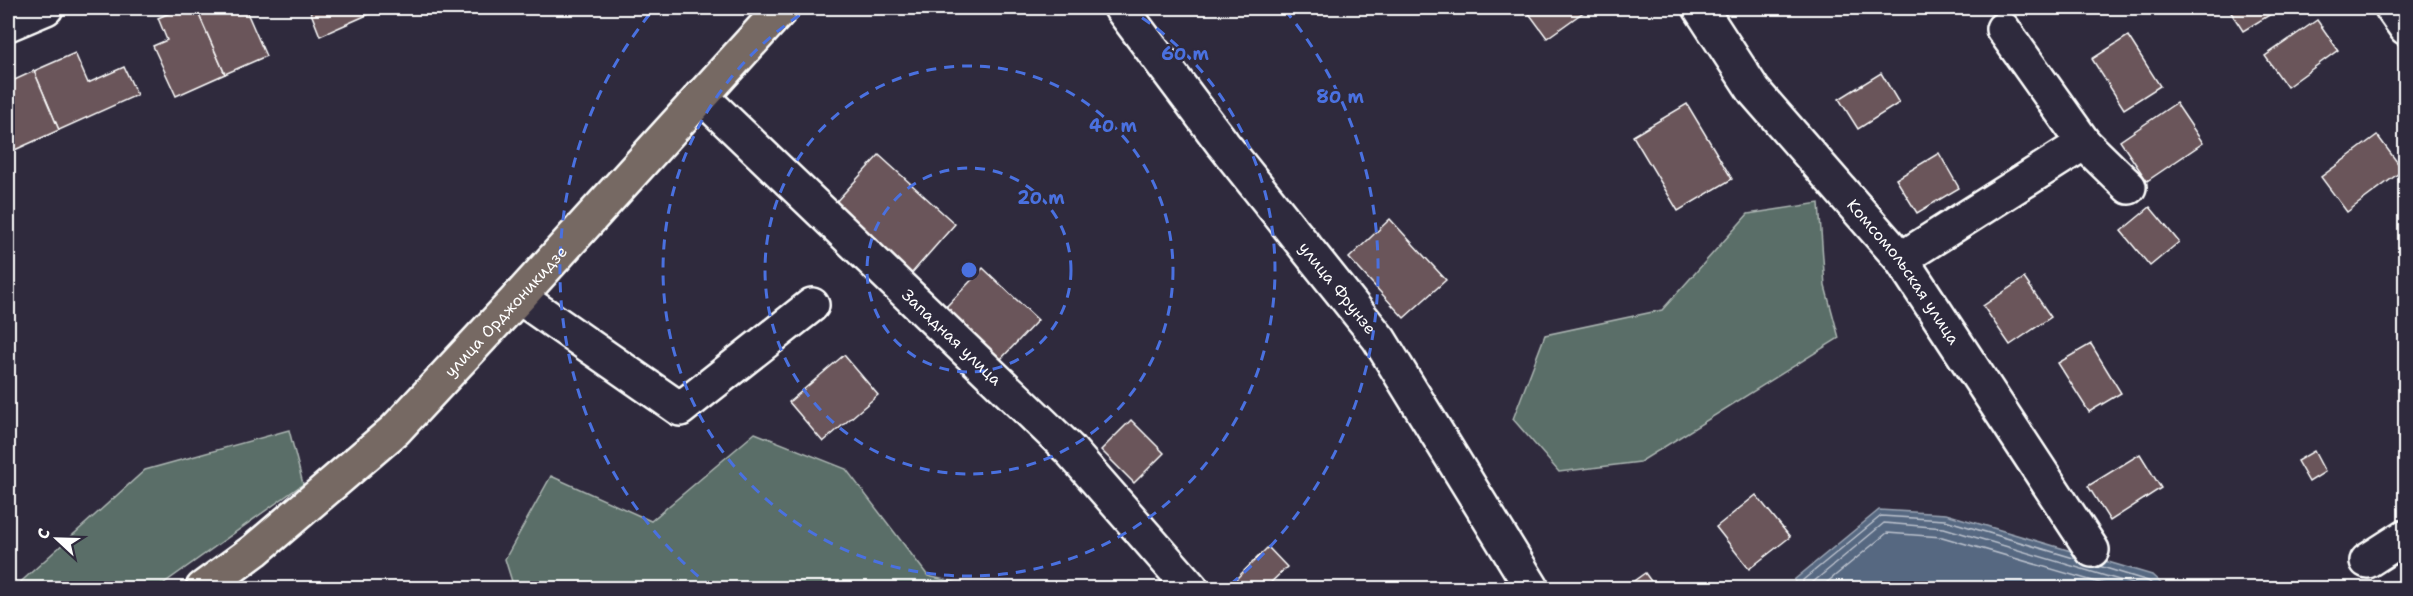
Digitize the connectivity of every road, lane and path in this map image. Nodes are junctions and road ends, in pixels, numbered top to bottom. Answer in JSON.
{"nodes":[{"id":1,"x":46,"y":8,"type":"edge"},
{"id":2,"x":782,"y":8,"type":"edge"},
{"id":3,"x":1121,"y":8,"type":"edge"},
{"id":4,"x":1700,"y":8,"type":"edge"},
{"id":5,"x":2392,"y":8,"type":"edge"},
{"id":6,"x":8,"y":24,"type":"edge"},
{"id":7,"x":2406,"y":28,"type":"edge"},
{"id":8,"x":2003,"y":29,"type":"dead end"},
{"id":9,"x":701,"y":96,"type":"junction"},
{"id":10,"x":2084,"y":143,"type":"junction"},
{"id":11,"x":2129,"y":187,"type":"dead end"},
{"id":12,"x":1901,"y":259,"type":"junction"},
{"id":13,"x":519,"y":297,"type":"junction"},
{"id":14,"x":812,"y":305,"type":"dead end"},
{"id":15,"x":2406,"y":536,"type":"edge"},
{"id":16,"x":2092,"y":550,"type":"dead end"},
{"id":17,"x":2367,"y":561,"type":"dead end"},
{"id":18,"x":203,"y":588,"type":"edge"},
{"id":19,"x":1191,"y":588,"type":"edge"},
{"id":20,"x":1530,"y":588,"type":"edge"}],
"edges":[{"from":1,"to":6,"type":"street"},
{"from":2,"to":9,"type":"main road","name":"улица Орджоникидзе"},
{"from":3,"to":20,"type":"street","name":"улица Фрунзе"},
{"from":4,"to":12,"type":"street","name":"Комсомольская улица"},
{"from":5,"to":7,"type":"street"},
{"from":8,"to":10,"type":"street"},
{"from":9,"to":13,"type":"main road","name":"улица Орджоникидзе"},
{"from":9,"to":19,"type":"street","name":"Западная улица"},
{"from":10,"to":11,"type":"street"},
{"from":10,"to":12,"type":"street"},
{"from":12,"to":16,"type":"street","name":"Комсомольская улица"},
{"from":13,"to":14,"type":"street"},
{"from":13,"to":18,"type":"main road","name":"улица Орджоникидзе"},
{"from":15,"to":17,"type":"street"}]}
